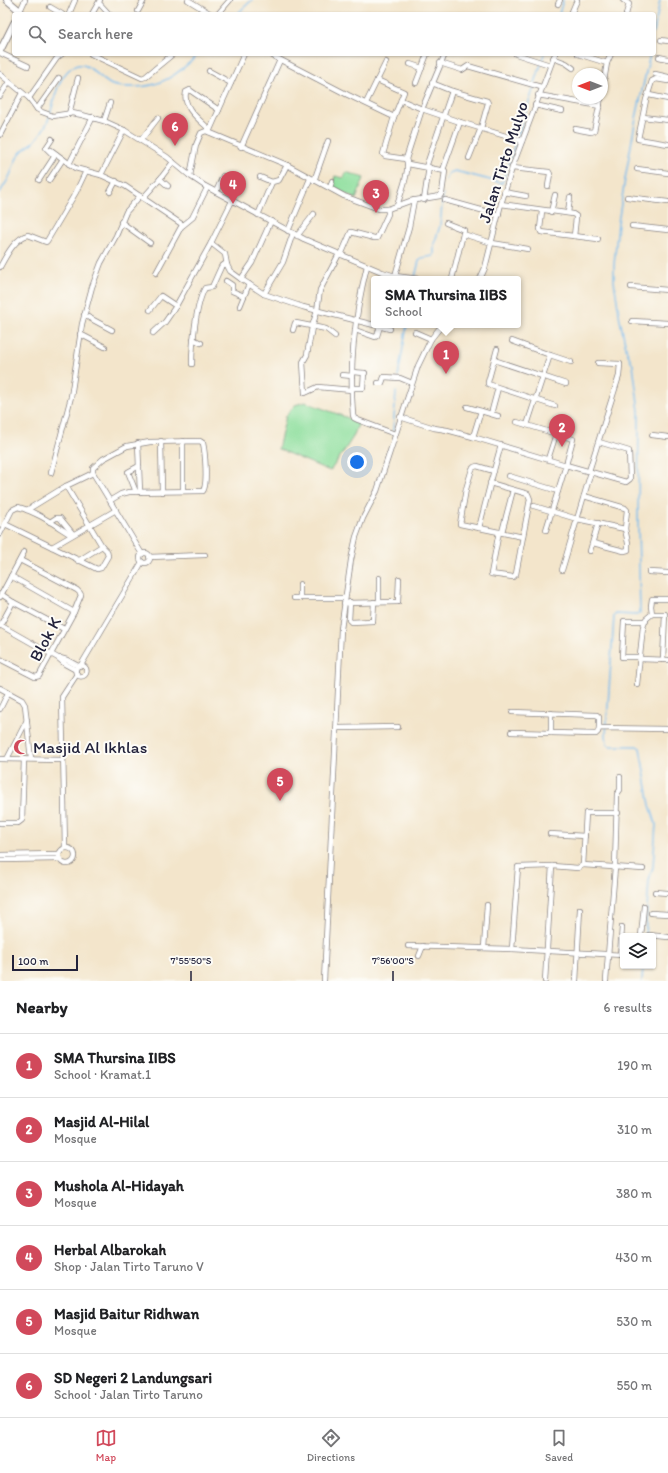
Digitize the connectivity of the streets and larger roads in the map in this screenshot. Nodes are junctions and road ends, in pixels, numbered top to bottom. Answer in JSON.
{"nodes":[{"id":1,"x":7,"y":0,"type":"edge"},
{"id":2,"x":26,"y":0,"type":"edge"},
{"id":3,"x":75,"y":0,"type":"edge"},
{"id":4,"x":144,"y":0,"type":"edge"},
{"id":5,"x":188,"y":0,"type":"edge"},
{"id":6,"x":230,"y":0,"type":"edge"},
{"id":7,"x":577,"y":0,"type":"edge"},
{"id":8,"x":623,"y":0,"type":"edge"},
{"id":9,"x":100,"y":1,"type":"edge"},
{"id":10,"x":50,"y":7,"type":"dead end"},
{"id":11,"x":138,"y":11,"type":"dead end"},
{"id":12,"x":19,"y":12,"type":"edge"},
{"id":13,"x":20,"y":12,"type":"edge"},
{"id":14,"x":59,"y":12,"type":"edge"},
{"id":15,"x":70,"y":12,"type":"edge"},
{"id":16,"x":93,"y":12,"type":"edge"},
{"id":17,"x":108,"y":12,"type":"edge"},
{"id":18,"x":208,"y":12,"type":"edge"},
{"id":19,"x":220,"y":12,"type":"edge"},
{"id":20,"x":572,"y":12,"type":"edge"},
{"id":21,"x":627,"y":12,"type":"edge"},
{"id":22,"x":12,"y":27,"type":"edge"},
{"id":23,"x":661,"y":40,"type":"dead end"},
{"id":24,"x":668,"y":41,"type":"edge"},
{"id":25,"x":0,"y":52,"type":"edge"},
{"id":26,"x":59,"y":56,"type":"edge"},
{"id":27,"x":98,"y":56,"type":"edge"},
{"id":28,"x":171,"y":56,"type":"edge"},
{"id":29,"x":243,"y":56,"type":"edge"},
{"id":30,"x":273,"y":56,"type":"dead end"},
{"id":31,"x":426,"y":56,"type":"edge"},
{"id":32,"x":442,"y":56,"type":"edge"},
{"id":33,"x":522,"y":56,"type":"edge"},
{"id":34,"x":554,"y":56,"type":"edge"},
{"id":35,"x":584,"y":56,"type":"edge"},
{"id":36,"x":610,"y":56,"type":"edge"},
{"id":37,"x":659,"y":57,"type":"dead end"},
{"id":38,"x":668,"y":59,"type":"edge"},
{"id":39,"x":280,"y":60,"type":"junction"},
{"id":40,"x":386,"y":62,"type":"dead end"},
{"id":41,"x":440,"y":63,"type":"junction"},
{"id":42,"x":607,"y":63,"type":"junction"},
{"id":43,"x":410,"y":64,"type":"dead end"},
{"id":44,"x":550,"y":65,"type":"junction"},
{"id":45,"x":28,"y":66,"type":"dead end"},
{"id":46,"x":422,"y":68,"type":"junction"},
{"id":47,"x":573,"y":68,"type":"dead end"},
{"id":48,"x":606,"y":68,"type":"edge"},
{"id":49,"x":210,"y":71,"type":"dead end"},
{"id":50,"x":0,"y":74,"type":"edge"},
{"id":51,"x":655,"y":74,"type":"dead end"},
{"id":52,"x":668,"y":77,"type":"edge"},
{"id":53,"x":59,"y":78,"type":"dead end"},
{"id":54,"x":78,"y":78,"type":"dead end"},
{"id":55,"x":377,"y":80,"type":"junction"},
{"id":56,"x":668,"y":81,"type":"edge"},
{"id":57,"x":9,"y":82,"type":"junction"},
{"id":58,"x":231,"y":83,"type":"junction"},
{"id":59,"x":416,"y":83,"type":"dead end"},
{"id":60,"x":432,"y":83,"type":"junction"},
{"id":61,"x":537,"y":86,"type":"junction"},
{"id":62,"x":452,"y":91,"type":"junction"},
{"id":63,"x":22,"y":93,"type":"junction"},
{"id":64,"x":649,"y":95,"type":"junction"},
{"id":65,"x":0,"y":96,"type":"edge"},
{"id":66,"x":538,"y":96,"type":"junction"},
{"id":67,"x":29,"y":98,"type":"junction"},
{"id":68,"x":668,"y":99,"type":"edge"},
{"id":69,"x":401,"y":100,"type":"junction"},
{"id":70,"x":110,"y":103,"type":"dead end"},
{"id":71,"x":366,"y":103,"type":"junction"},
{"id":72,"x":535,"y":105,"type":"junction"},
{"id":73,"x":600,"y":106,"type":"joint"},
{"id":74,"x":37,"y":109,"type":"junction"},
{"id":75,"x":422,"y":109,"type":"junction"},
{"id":76,"x":219,"y":110,"type":"junction"},
{"id":77,"x":562,"y":112,"type":"dead end"},
{"id":78,"x":69,"y":114,"type":"junction"},
{"id":79,"x":443,"y":116,"type":"junction"},
{"id":80,"x":93,"y":117,"type":"junction"},
{"id":81,"x":394,"y":117,"type":"junction"},
{"id":82,"x":643,"y":117,"type":"junction"},
{"id":83,"x":158,"y":118,"type":"dead end"},
{"id":84,"x":668,"y":120,"type":"edge"},
{"id":85,"x":104,"y":121,"type":"junction"},
{"id":86,"x":460,"y":122,"type":"junction"},
{"id":87,"x":481,"y":128,"type":"junction"},
{"id":88,"x":574,"y":128,"type":"dead end"},
{"id":89,"x":124,"y":130,"type":"junction"},
{"id":90,"x":210,"y":131,"type":"junction"},
{"id":91,"x":0,"y":135,"type":"edge"},
{"id":92,"x":52,"y":139,"type":"dead end"},
{"id":93,"x":141,"y":140,"type":"junction"},
{"id":94,"x":518,"y":140,"type":"junction"},
{"id":95,"x":328,"y":141,"type":"dead end"},
{"id":96,"x":668,"y":144,"type":"edge"},
{"id":97,"x":242,"y":147,"type":"junction"},
{"id":98,"x":51,"y":150,"type":"dead end"},
{"id":99,"x":56,"y":155,"type":"junction"},
{"id":100,"x":469,"y":158,"type":"dead end"},
{"id":101,"x":63,"y":159,"type":"junction"},
{"id":102,"x":172,"y":162,"type":"junction"},
{"id":103,"x":407,"y":162,"type":"junction"},
{"id":104,"x":69,"y":164,"type":"junction"},
{"id":105,"x":287,"y":165,"type":"junction"},
{"id":106,"x":428,"y":167,"type":"junction"},
{"id":107,"x":512,"y":168,"type":"junction"},
{"id":108,"x":637,"y":169,"type":"dead end"},
{"id":109,"x":443,"y":170,"type":"junction"},
{"id":110,"x":86,"y":172,"type":"junction"},
{"id":111,"x":668,"y":173,"type":"edge"},
{"id":112,"x":102,"y":175,"type":"junction"},
{"id":113,"x":190,"y":176,"type":"junction"},
{"id":114,"x":223,"y":176,"type":"dead end"},
{"id":115,"x":260,"y":177,"type":"dead end"},
{"id":116,"x":160,"y":179,"type":"junction"},
{"id":117,"x":39,"y":180,"type":"dead end"},
{"id":118,"x":49,"y":180,"type":"dead end"},
{"id":119,"x":312,"y":180,"type":"junction"},
{"id":120,"x":116,"y":181,"type":"junction"},
{"id":121,"x":332,"y":181,"type":"dead end"},
{"id":122,"x":272,"y":182,"type":"junction"},
{"id":123,"x":168,"y":186,"type":"dead end"},
{"id":124,"x":548,"y":186,"type":"dead end"},
{"id":125,"x":207,"y":188,"type":"junction"},
{"id":126,"x":330,"y":188,"type":"junction"},
{"id":127,"x":110,"y":192,"type":"dead end"},
{"id":128,"x":216,"y":192,"type":"junction"},
{"id":129,"x":504,"y":192,"type":"junction"},
{"id":130,"x":555,"y":195,"type":"dead end"},
{"id":131,"x":526,"y":196,"type":"dead end"},
{"id":132,"x":141,"y":197,"type":"junction"},
{"id":133,"x":570,"y":197,"type":"dead end"},
{"id":134,"x":627,"y":198,"type":"dead end"},
{"id":135,"x":424,"y":200,"type":"junction"},
{"id":136,"x":445,"y":200,"type":"dead end"},
{"id":137,"x":232,"y":201,"type":"junction"},
{"id":138,"x":668,"y":202,"type":"edge"},
{"id":139,"x":414,"y":203,"type":"junction"},
{"id":140,"x":501,"y":204,"type":"junction"},
{"id":141,"x":397,"y":206,"type":"junction"},
{"id":142,"x":542,"y":210,"type":"junction"},
{"id":143,"x":388,"y":211,"type":"junction"},
{"id":144,"x":551,"y":212,"type":"junction"},
{"id":145,"x":568,"y":213,"type":"junction"},
{"id":146,"x":314,"y":214,"type":"dead end"},
{"id":147,"x":258,"y":215,"type":"junction"},
{"id":148,"x":499,"y":215,"type":"junction"},
{"id":149,"x":271,"y":221,"type":"junction"},
{"id":150,"x":121,"y":222,"type":"junction"},
{"id":151,"x":446,"y":223,"type":"dead end"},
{"id":152,"x":183,"y":225,"type":"junction"},
{"id":153,"x":632,"y":226,"type":"dead end"},
{"id":154,"x":668,"y":230,"type":"edge"},
{"id":155,"x":293,"y":233,"type":"junction"},
{"id":156,"x":464,"y":234,"type":"junction"},
{"id":157,"x":574,"y":236,"type":"junction"},
{"id":158,"x":598,"y":239,"type":"dead end"},
{"id":159,"x":150,"y":243,"type":"dead end"},
{"id":160,"x":211,"y":243,"type":"junction"},
{"id":161,"x":492,"y":243,"type":"junction"},
{"id":162,"x":528,"y":249,"type":"dead end"},
{"id":163,"x":340,"y":254,"type":"junction"},
{"id":164,"x":227,"y":265,"type":"junction"},
{"id":165,"x":367,"y":266,"type":"junction"},
{"id":166,"x":0,"y":267,"type":"edge"},
{"id":167,"x":156,"y":272,"type":"dead end"},
{"id":168,"x":395,"y":276,"type":"joint"},
{"id":169,"x":453,"y":276,"type":"edge"},
{"id":170,"x":481,"y":276,"type":"edge"},
{"id":171,"x":241,"y":279,"type":"junction"},
{"id":172,"x":226,"y":281,"type":"dead end"},
{"id":173,"x":249,"y":284,"type":"junction"},
{"id":174,"x":631,"y":287,"type":"dead end"},
{"id":175,"x":668,"y":290,"type":"edge"},
{"id":176,"x":264,"y":294,"type":"junction"},
{"id":177,"x":244,"y":296,"type":"junction"},
{"id":178,"x":176,"y":306,"type":"junction"},
{"id":179,"x":240,"y":306,"type":"dead end"},
{"id":180,"x":150,"y":310,"type":"dead end"},
{"id":181,"x":317,"y":311,"type":"junction"},
{"id":182,"x":84,"y":315,"type":"junction"},
{"id":183,"x":356,"y":321,"type":"junction"},
{"id":184,"x":632,"y":321,"type":"dead end"},
{"id":185,"x":668,"y":323,"type":"edge"},
{"id":186,"x":371,"y":324,"type":"edge"},
{"id":187,"x":312,"y":327,"type":"junction"},
{"id":188,"x":379,"y":328,"type":"edge"},
{"id":189,"x":387,"y":328,"type":"edge"},
{"id":190,"x":440,"y":328,"type":"edge"},
{"id":191,"x":390,"y":329,"type":"dead end"},
{"id":192,"x":112,"y":330,"type":"dead end"},
{"id":193,"x":293,"y":330,"type":"dead end"},
{"id":194,"x":355,"y":330,"type":"junction"},
{"id":195,"x":415,"y":332,"type":"dead end"},
{"id":196,"x":153,"y":333,"type":"dead end"},
{"id":197,"x":80,"y":334,"type":"junction"},
{"id":198,"x":335,"y":336,"type":"dead end"},
{"id":199,"x":193,"y":339,"type":"junction"},
{"id":200,"x":431,"y":339,"type":"junction"},
{"id":201,"x":512,"y":341,"type":"dead end"},
{"id":202,"x":201,"y":343,"type":"dead end"},
{"id":203,"x":105,"y":347,"type":"dead end"},
{"id":204,"x":497,"y":349,"type":"dead end"},
{"id":205,"x":550,"y":355,"type":"junction"},
{"id":206,"x":494,"y":360,"type":"junction"},
{"id":207,"x":571,"y":362,"type":"dead end"},
{"id":208,"x":598,"y":363,"type":"dead end"},
{"id":209,"x":192,"y":364,"type":"dead end"},
{"id":210,"x":352,"y":374,"type":"junction"},
{"id":211,"x":342,"y":375,"type":"dead end"},
{"id":212,"x":543,"y":376,"type":"junction"},
{"id":213,"x":378,"y":383,"type":"dead end"},
{"id":214,"x":412,"y":383,"type":"junction"},
{"id":215,"x":566,"y":384,"type":"dead end"},
{"id":216,"x":498,"y":388,"type":"junction"},
{"id":217,"x":352,"y":389,"type":"junction"},
{"id":218,"x":535,"y":400,"type":"junction"},
{"id":219,"x":555,"y":406,"type":"dead end"},
{"id":220,"x":467,"y":407,"type":"dead end"},
{"id":221,"x":481,"y":411,"type":"junction"},
{"id":222,"x":491,"y":414,"type":"junction"},
{"id":223,"x":498,"y":416,"type":"dead end"},
{"id":224,"x":400,"y":417,"type":"junction"},
{"id":225,"x":517,"y":422,"type":"dead end"},
{"id":226,"x":527,"y":425,"type":"junction"},
{"id":227,"x":395,"y":434,"type":"junction"},
{"id":228,"x":556,"y":434,"type":"junction"},
{"id":229,"x":652,"y":435,"type":"dead end"},
{"id":230,"x":473,"y":437,"type":"junction"},
{"id":231,"x":668,"y":437,"type":"edge"},
{"id":232,"x":160,"y":441,"type":"junction"},
{"id":233,"x":182,"y":441,"type":"junction"},
{"id":234,"x":599,"y":442,"type":"junction"},
{"id":235,"x":138,"y":444,"type":"junction"},
{"id":236,"x":501,"y":445,"type":"junction"},
{"id":237,"x":548,"y":459,"type":"junction"},
{"id":238,"x":566,"y":465,"type":"junction"},
{"id":239,"x":139,"y":466,"type":"junction"},
{"id":240,"x":494,"y":471,"type":"junction"},
{"id":241,"x":590,"y":472,"type":"junction"},
{"id":242,"x":51,"y":473,"type":"dead end"},
{"id":243,"x":93,"y":473,"type":"junction"},
{"id":244,"x":509,"y":476,"type":"dead end"},
{"id":245,"x":490,"y":483,"type":"junction"},
{"id":246,"x":66,"y":486,"type":"junction"},
{"id":247,"x":137,"y":487,"type":"junction"},
{"id":248,"x":513,"y":490,"type":"junction"},
{"id":249,"x":183,"y":491,"type":"junction"},
{"id":250,"x":558,"y":491,"type":"junction"},
{"id":251,"x":138,"y":492,"type":"junction"},
{"id":252,"x":162,"y":492,"type":"junction"},
{"id":253,"x":584,"y":496,"type":"junction"},
{"id":254,"x":111,"y":500,"type":"junction"},
{"id":255,"x":534,"y":506,"type":"dead end"},
{"id":256,"x":27,"y":510,"type":"junction"},
{"id":257,"x":116,"y":510,"type":"junction"},
{"id":258,"x":552,"y":511,"type":"junction"},
{"id":259,"x":577,"y":518,"type":"junction"},
{"id":260,"x":50,"y":522,"type":"junction"},
{"id":261,"x":598,"y":523,"type":"junction"},
{"id":262,"x":5,"y":524,"type":"junction"},
{"id":263,"x":90,"y":524,"type":"junction"},
{"id":264,"x":479,"y":528,"type":"junction"},
{"id":265,"x":625,"y":529,"type":"junction"},
{"id":266,"x":546,"y":530,"type":"dead end"},
{"id":267,"x":501,"y":532,"type":"junction"},
{"id":268,"x":0,"y":534,"type":"edge"},
{"id":269,"x":72,"y":535,"type":"junction"},
{"id":270,"x":524,"y":537,"type":"junction"},
{"id":271,"x":593,"y":543,"type":"junction"},
{"id":272,"x":102,"y":546,"type":"junction"},
{"id":273,"x":52,"y":547,"type":"junction"},
{"id":274,"x":590,"y":551,"type":"dead end"},
{"id":275,"x":24,"y":552,"type":"dead end"},
{"id":276,"x":142,"y":554,"type":"junction"},
{"id":277,"x":205,"y":555,"type":"dead end"},
{"id":278,"x":150,"y":557,"type":"junction"},
{"id":279,"x":20,"y":560,"type":"junction"},
{"id":280,"x":78,"y":561,"type":"junction"},
{"id":281,"x":142,"y":562,"type":"junction"},
{"id":282,"x":562,"y":570,"type":"dead end"},
{"id":283,"x":649,"y":572,"type":"dead end"},
{"id":284,"x":668,"y":573,"type":"edge"},
{"id":285,"x":11,"y":576,"type":"junction"},
{"id":286,"x":379,"y":578,"type":"dead end"},
{"id":287,"x":399,"y":579,"type":"dead end"},
{"id":288,"x":300,"y":584,"type":"dead end"},
{"id":289,"x":1,"y":595,"type":"edge"},
{"id":290,"x":294,"y":598,"type":"dead end"},
{"id":291,"x":300,"y":598,"type":"junction"},
{"id":292,"x":668,"y":599,"type":"edge"},
{"id":293,"x":346,"y":601,"type":"junction"},
{"id":294,"x":13,"y":602,"type":"junction"},
{"id":295,"x":374,"y":602,"type":"junction"},
{"id":296,"x":379,"y":602,"type":"junction"},
{"id":297,"x":74,"y":612,"type":"junction"},
{"id":298,"x":652,"y":614,"type":"junction"},
{"id":299,"x":667,"y":614,"type":"edge"},
{"id":300,"x":646,"y":621,"type":"junction"},
{"id":301,"x":0,"y":626,"type":"edge"},
{"id":302,"x":64,"y":629,"type":"junction"},
{"id":303,"x":51,"y":654,"type":"junction"},
{"id":304,"x":640,"y":658,"type":"junction"},
{"id":305,"x":0,"y":659,"type":"edge"},
{"id":306,"x":666,"y":660,"type":"edge"},
{"id":307,"x":78,"y":669,"type":"junction"},
{"id":308,"x":637,"y":684,"type":"dead end"},
{"id":309,"x":0,"y":688,"type":"edge"},
{"id":310,"x":8,"y":693,"type":"junction"},
{"id":311,"x":0,"y":709,"type":"edge"},
{"id":312,"x":512,"y":712,"type":"dead end"},
{"id":313,"x":551,"y":713,"type":"junction"},
{"id":314,"x":27,"y":720,"type":"junction"},
{"id":315,"x":398,"y":727,"type":"dead end"},
{"id":316,"x":337,"y":728,"type":"junction"},
{"id":317,"x":604,"y":728,"type":"junction"},
{"id":318,"x":668,"y":729,"type":"edge"},
{"id":319,"x":511,"y":732,"type":"dead end"},
{"id":320,"x":551,"y":732,"type":"junction"},
{"id":321,"x":62,"y":758,"type":"junction"},
{"id":322,"x":0,"y":759,"type":"edge"},
{"id":323,"x":7,"y":759,"type":"junction"},
{"id":324,"x":24,"y":759,"type":"junction"},
{"id":325,"x":31,"y":759,"type":"junction"},
{"id":326,"x":620,"y":777,"type":"dead end"},
{"id":327,"x":618,"y":813,"type":"junction"},
{"id":328,"x":0,"y":823,"type":"edge"},
{"id":329,"x":550,"y":834,"type":"dead end"},
{"id":330,"x":585,"y":836,"type":"junction"},
{"id":331,"x":65,"y":848,"type":"junction"},
{"id":332,"x":0,"y":855,"type":"edge"},
{"id":333,"x":60,"y":857,"type":"junction"},
{"id":334,"x":0,"y":860,"type":"edge"},
{"id":335,"x":583,"y":865,"type":"junction"},
{"id":336,"x":552,"y":866,"type":"junction"},
{"id":337,"x":615,"y":867,"type":"junction"},
{"id":338,"x":643,"y":869,"type":"dead end"},
{"id":339,"x":655,"y":892,"type":"dead end"},
{"id":340,"x":668,"y":893,"type":"edge"},
{"id":341,"x":486,"y":905,"type":"dead end"},
{"id":342,"x":644,"y":906,"type":"dead end"},
{"id":343,"x":580,"y":909,"type":"dead end"},
{"id":344,"x":651,"y":913,"type":"dead end"},
{"id":345,"x":668,"y":914,"type":"edge"},
{"id":346,"x":622,"y":927,"type":"dead end"},
{"id":347,"x":622,"y":933,"type":"edge"},
{"id":348,"x":641,"y":933,"type":"edge"},
{"id":349,"x":656,"y":936,"type":"edge"},
{"id":350,"x":668,"y":937,"type":"edge"},
{"id":351,"x":408,"y":946,"type":"dead end"},
{"id":352,"x":423,"y":946,"type":"junction"},
{"id":353,"x":484,"y":948,"type":"junction"},
{"id":354,"x":512,"y":949,"type":"junction"},
{"id":355,"x":547,"y":951,"type":"junction"},
{"id":356,"x":577,"y":953,"type":"junction"},
{"id":357,"x":608,"y":954,"type":"junction"},
{"id":358,"x":620,"y":955,"type":"edge"},
{"id":359,"x":419,"y":956,"type":"dead end"},
{"id":360,"x":324,"y":981,"type":"edge"},
{"id":361,"x":545,"y":981,"type":"edge"},
{"id":362,"x":576,"y":981,"type":"edge"},
{"id":363,"x":606,"y":981,"type":"edge"}],
"edges":[{"from":1,"to":12,"type":"street"},
{"from":2,"to":13,"type":"street"},
{"from":3,"to":15,"type":"street"},
{"from":4,"to":11,"type":"street"},
{"from":5,"to":18,"type":"street"},
{"from":6,"to":19,"type":"street"},
{"from":7,"to":20,"type":"street"},
{"from":8,"to":21,"type":"street"},
{"from":9,"to":16,"type":"street"},
{"from":9,"to":17,"type":"street"},
{"from":10,"to":14,"type":"street"},
{"from":22,"to":25,"type":"street"},
{"from":23,"to":24,"type":"street"},
{"from":25,"to":45,"type":"street"},
{"from":26,"to":67,"type":"street"},
{"from":27,"to":28,"type":"street"},
{"from":29,"to":58,"type":"street"},
{"from":30,"to":39,"type":"street"},
{"from":31,"to":46,"type":"street"},
{"from":32,"to":41,"type":"street"},
{"from":33,"to":44,"type":"street"},
{"from":34,"to":44,"type":"street","name":"Jalan Tirto Mulyo"},
{"from":34,"to":47,"type":"street"},
{"from":35,"to":42,"type":"street"},
{"from":36,"to":42,"type":"street"},
{"from":37,"to":38,"type":"street"},
{"from":39,"to":71,"type":"street"},
{"from":39,"to":97,"type":"street"},
{"from":40,"to":55,"type":"street"},
{"from":41,"to":60,"type":"street"},
{"from":41,"to":61,"type":"street"},
{"from":42,"to":48,"type":"street"},
{"from":43,"to":46,"type":"street"},
{"from":44,"to":61,"type":"street","name":"Jalan Tirto Mulyo"},
{"from":46,"to":59,"type":"street"},
{"from":49,"to":58,"type":"street"},
{"from":50,"to":57,"type":"street"},
{"from":51,"to":52,"type":"street"},
{"from":53,"to":74,"type":"street"},
{"from":54,"to":78,"type":"street"},
{"from":55,"to":69,"type":"street"},
{"from":55,"to":71,"type":"street"},
{"from":56,"to":64,"type":"street"},
{"from":57,"to":63,"type":"street"},
{"from":57,"to":65,"type":"street"},
{"from":58,"to":76,"type":"street"},
{"from":60,"to":62,"type":"street"},
{"from":60,"to":75,"type":"street"},
{"from":61,"to":66,"type":"street","name":"Jalan Tirto Mulyo"},
{"from":62,"to":79,"type":"street"},
{"from":62,"to":87,"type":"street"},
{"from":63,"to":67,"type":"street"},
{"from":63,"to":91,"type":"street"},
{"from":64,"to":68,"type":"street"},
{"from":64,"to":82,"type":"street"},
{"from":66,"to":72,"type":"street","name":"Jalan Tirto Mulyo"},
{"from":66,"to":73,"type":"street"},
{"from":67,"to":74,"type":"street"},
{"from":69,"to":75,"type":"street"},
{"from":69,"to":81,"type":"street"},
{"from":70,"to":85,"type":"street"},
{"from":71,"to":81,"type":"street"},
{"from":72,"to":77,"type":"street"},
{"from":72,"to":94,"type":"street","name":"Jalan Tirto Mulyo"},
{"from":73,"to":88,"type":"street"},
{"from":74,"to":78,"type":"street"},
{"from":75,"to":79,"type":"street"},
{"from":75,"to":103,"type":"street"},
{"from":76,"to":90,"type":"street"},
{"from":76,"to":90,"type":"street"},
{"from":78,"to":80,"type":"street"},
{"from":79,"to":86,"type":"street"},
{"from":79,"to":106,"type":"street"},
{"from":80,"to":85,"type":"street"},
{"from":80,"to":104,"type":"street"},
{"from":81,"to":103,"type":"street"},
{"from":82,"to":84,"type":"street"},
{"from":82,"to":96,"type":"street"},
{"from":83,"to":93,"type":"street"},
{"from":85,"to":89,"type":"street"},
{"from":86,"to":87,"type":"street"},
{"from":86,"to":109,"type":"street"},
{"from":87,"to":94,"type":"street"},
{"from":87,"to":100,"type":"street"},
{"from":89,"to":93,"type":"street"},
{"from":89,"to":112,"type":"street"},
{"from":90,"to":97,"type":"street"},
{"from":90,"to":113,"type":"street"},
{"from":92,"to":99,"type":"street"},
{"from":93,"to":102,"type":"street"},
{"from":94,"to":107,"type":"street","name":"Jalan Tirto Mulyo"},
{"from":95,"to":119,"type":"street"},
{"from":97,"to":105,"type":"street"},
{"from":98,"to":99,"type":"street"},
{"from":99,"to":101,"type":"street"},
{"from":99,"to":117,"type":"street"},
{"from":101,"to":104,"type":"street"},
{"from":101,"to":118,"type":"street"},
{"from":102,"to":113,"type":"street"},
{"from":102,"to":116,"type":"street"},
{"from":103,"to":106,"type":"street"},
{"from":103,"to":141,"type":"street"},
{"from":104,"to":110,"type":"street"},
{"from":105,"to":119,"type":"street"},
{"from":105,"to":122,"type":"street"},
{"from":106,"to":109,"type":"street"},
{"from":106,"to":135,"type":"street"},
{"from":107,"to":124,"type":"street"},
{"from":107,"to":129,"type":"street","name":"Jalan Tirto Mulyo"},
{"from":108,"to":111,"type":"street"},
{"from":109,"to":135,"type":"street"},
{"from":110,"to":112,"type":"street"},
{"from":110,"to":166,"type":"street"},
{"from":112,"to":120,"type":"street"},
{"from":113,"to":125,"type":"street"},
{"from":114,"to":128,"type":"street"},
{"from":115,"to":122,"type":"street"},
{"from":116,"to":123,"type":"street"},
{"from":116,"to":132,"type":"street"},
{"from":119,"to":126,"type":"street"},
{"from":119,"to":155,"type":"street"},
{"from":120,"to":127,"type":"street"},
{"from":120,"to":132,"type":"street"},
{"from":121,"to":126,"type":"street"},
{"from":122,"to":147,"type":"street"},
{"from":125,"to":128,"type":"street"},
{"from":125,"to":152,"type":"street"},
{"from":126,"to":143,"type":"street"},
{"from":128,"to":137,"type":"street"},
{"from":129,"to":131,"type":"street"},
{"from":129,"to":140,"type":"street","name":"Jalan Tirto Mulyo"},
{"from":130,"to":144,"type":"street"},
{"from":132,"to":150,"type":"street"},
{"from":132,"to":152,"type":"street"},
{"from":133,"to":145,"type":"street"},
{"from":134,"to":138,"type":"street"},
{"from":135,"to":139,"type":"street"},
{"from":136,"to":148,"type":"street"},
{"from":137,"to":147,"type":"street"},
{"from":137,"to":160,"type":"street"},
{"from":139,"to":141,"type":"street"},
{"from":139,"to":168,"type":"street"},
{"from":140,"to":142,"type":"street"},
{"from":140,"to":148,"type":"street","name":"Jalan Tirto Mulyo"},
{"from":141,"to":143,"type":"street"},
{"from":142,"to":144,"type":"street"},
{"from":142,"to":157,"type":"street"},
{"from":143,"to":163,"type":"street"},
{"from":144,"to":145,"type":"street"},
{"from":145,"to":157,"type":"street"},
{"from":146,"to":155,"type":"street"},
{"from":147,"to":149,"type":"street"},
{"from":148,"to":161,"type":"street","name":"Jalan Tirto Mulyo"},
{"from":149,"to":155,"type":"street"},
{"from":149,"to":171,"type":"street"},
{"from":150,"to":159,"type":"street"},
{"from":150,"to":182,"type":"street"},
{"from":151,"to":156,"type":"street"},
{"from":152,"to":167,"type":"street"},
{"from":153,"to":154,"type":"street"},
{"from":155,"to":163,"type":"street"},
{"from":155,"to":176,"type":"street"},
{"from":156,"to":161,"type":"street"},
{"from":156,"to":169,"type":"street"},
{"from":157,"to":158,"type":"street"},
{"from":160,"to":164,"type":"street"},
{"from":160,"to":178,"type":"street"},
{"from":161,"to":162,"type":"street"},
{"from":161,"to":170,"type":"street","name":"Jalan Tirto Mulyo"},
{"from":163,"to":165,"type":"street"},
{"from":163,"to":181,"type":"street"},
{"from":164,"to":171,"type":"street"},
{"from":164,"to":199,"type":"street"},
{"from":165,"to":168,"type":"street"},
{"from":165,"to":183,"type":"street"},
{"from":171,"to":173,"type":"street"},
{"from":172,"to":177,"type":"street"},
{"from":173,"to":176,"type":"street"},
{"from":173,"to":177,"type":"street"},
{"from":174,"to":175,"type":"street"},
{"from":176,"to":181,"type":"street"},
{"from":177,"to":179,"type":"street"},
{"from":178,"to":180,"type":"street"},
{"from":178,"to":196,"type":"street"},
{"from":181,"to":183,"type":"street"},
{"from":181,"to":187,"type":"street"},
{"from":182,"to":192,"type":"street"},
{"from":182,"to":197,"type":"street"},
{"from":183,"to":186,"type":"street"},
{"from":183,"to":194,"type":"street"},
{"from":184,"to":185,"type":"street"},
{"from":187,"to":193,"type":"street"},
{"from":187,"to":198,"type":"street"},
{"from":187,"to":217,"type":"street"},
{"from":188,"to":194,"type":"street"},
{"from":189,"to":191,"type":"street"},
{"from":190,"to":200,"type":"street"},
{"from":194,"to":210,"type":"street"},
{"from":195,"to":200,"type":"street"},
{"from":197,"to":203,"type":"street"},
{"from":197,"to":242,"type":"street"},
{"from":199,"to":202,"type":"street"},
{"from":199,"to":209,"type":"street"},
{"from":200,"to":214,"type":"street"},
{"from":201,"to":205,"type":"street"},
{"from":204,"to":206,"type":"street"},
{"from":205,"to":207,"type":"street"},
{"from":205,"to":212,"type":"street"},
{"from":206,"to":212,"type":"street"},
{"from":206,"to":216,"type":"street"},
{"from":208,"to":234,"type":"street"},
{"from":210,"to":211,"type":"street"},
{"from":210,"to":217,"type":"street"},
{"from":210,"to":217,"type":"street"},
{"from":212,"to":215,"type":"street"},
{"from":212,"to":218,"type":"street"},
{"from":213,"to":214,"type":"street"},
{"from":214,"to":224,"type":"street"},
{"from":216,"to":218,"type":"street"},
{"from":216,"to":222,"type":"street"},
{"from":217,"to":227,"type":"street"},
{"from":218,"to":219,"type":"street"},
{"from":218,"to":226,"type":"street"},
{"from":220,"to":221,"type":"street"},
{"from":221,"to":222,"type":"street"},
{"from":221,"to":230,"type":"street"},
{"from":222,"to":223,"type":"street"},
{"from":224,"to":227,"type":"street"},
{"from":224,"to":230,"type":"street"},
{"from":225,"to":226,"type":"street"},
{"from":226,"to":228,"type":"street"},
{"from":227,"to":293,"type":"street"},
{"from":228,"to":237,"type":"street"},
{"from":228,"to":238,"type":"street"},
{"from":229,"to":231,"type":"street"},
{"from":230,"to":236,"type":"street"},
{"from":232,"to":233,"type":"street"},
{"from":232,"to":235,"type":"street"},
{"from":232,"to":252,"type":"street"},
{"from":233,"to":249,"type":"street"},
{"from":233,"to":249,"type":"street"},
{"from":234,"to":241,"type":"street"},
{"from":234,"to":241,"type":"street"},
{"from":235,"to":239,"type":"street"},
{"from":235,"to":243,"type":"street"},
{"from":236,"to":237,"type":"street"},
{"from":236,"to":240,"type":"street"},
{"from":237,"to":238,"type":"street"},
{"from":238,"to":241,"type":"street"},
{"from":238,"to":250,"type":"street"},
{"from":239,"to":247,"type":"street"},
{"from":239,"to":247,"type":"street"},
{"from":240,"to":245,"type":"street"},
{"from":240,"to":264,"type":"street"},
{"from":241,"to":253,"type":"street"},
{"from":243,"to":246,"type":"street"},
{"from":243,"to":254,"type":"street"},
{"from":244,"to":250,"type":"street"},
{"from":245,"to":248,"type":"street"},
{"from":245,"to":264,"type":"street"},
{"from":246,"to":256,"type":"street"},
{"from":246,"to":263,"type":"street"},
{"from":247,"to":251,"type":"street"},
{"from":248,"to":267,"type":"street"},
{"from":248,"to":270,"type":"street"},
{"from":249,"to":252,"type":"street"},
{"from":250,"to":258,"type":"street"},
{"from":251,"to":252,"type":"street"},
{"from":251,"to":254,"type":"street"},
{"from":253,"to":259,"type":"street"},
{"from":253,"to":265,"type":"street"},
{"from":254,"to":257,"type":"street"},
{"from":255,"to":258,"type":"street"},
{"from":256,"to":260,"type":"street"},
{"from":256,"to":262,"type":"street"},
{"from":257,"to":263,"type":"street"},
{"from":257,"to":276,"type":"street"},
{"from":258,"to":259,"type":"street"},
{"from":258,"to":266,"type":"street"},
{"from":259,"to":261,"type":"street"},
{"from":259,"to":282,"type":"street"},
{"from":260,"to":269,"type":"street"},
{"from":260,"to":269,"type":"street"},
{"from":261,"to":265,"type":"street"},
{"from":261,"to":271,"type":"street"},
{"from":262,"to":268,"type":"street"},
{"from":262,"to":273,"type":"street"},
{"from":263,"to":269,"type":"street"},
{"from":263,"to":272,"type":"street"},
{"from":264,"to":267,"type":"street"},
{"from":265,"to":271,"type":"street"},
{"from":267,"to":270,"type":"street"},
{"from":267,"to":270,"type":"street"},
{"from":269,"to":273,"type":"street"},
{"from":271,"to":274,"type":"street"},
{"from":272,"to":280,"type":"street"},
{"from":272,"to":280,"type":"street"},
{"from":273,"to":280,"type":"street"},
{"from":275,"to":279,"type":"street"},
{"from":276,"to":278,"type":"street"},
{"from":276,"to":281,"type":"street"},
{"from":277,"to":278,"type":"street"},
{"from":278,"to":281,"type":"street"},
{"from":279,"to":285,"type":"street"},
{"from":279,"to":297,"type":"street","name":"Blok K"},
{"from":281,"to":307,"type":"street"},
{"from":283,"to":284,"type":"street"},
{"from":285,"to":289,"type":"street"},
{"from":285,"to":297,"type":"street"},
{"from":286,"to":296,"type":"street"},
{"from":287,"to":296,"type":"street"},
{"from":288,"to":291,"type":"street"},
{"from":289,"to":294,"type":"street"},
{"from":290,"to":291,"type":"street"},
{"from":291,"to":293,"type":"street"},
{"from":292,"to":298,"type":"street"},
{"from":293,"to":295,"type":"street"},
{"from":293,"to":295,"type":"street"},
{"from":293,"to":316,"type":"street"},
{"from":294,"to":301,"type":"street"},
{"from":294,"to":302,"type":"street"},
{"from":295,"to":296,"type":"street"},
{"from":297,"to":302,"type":"street","name":"Blok K"},
{"from":298,"to":299,"type":"street"},
{"from":298,"to":300,"type":"street"},
{"from":299,"to":306,"type":"street"},
{"from":300,"to":304,"type":"street"},
{"from":300,"to":304,"type":"street"},
{"from":301,"to":303,"type":"street"},
{"from":302,"to":303,"type":"street","name":"Blok K"},
{"from":303,"to":305,"type":"street","name":"Blok K"},
{"from":303,"to":307,"type":"street"},
{"from":304,"to":306,"type":"street"},
{"from":304,"to":308,"type":"street"},
{"from":307,"to":321,"type":"street"},
{"from":309,"to":310,"type":"street"},
{"from":310,"to":311,"type":"street"},
{"from":310,"to":314,"type":"street"},
{"from":312,"to":313,"type":"street"},
{"from":313,"to":317,"type":"street"},
{"from":313,"to":320,"type":"street"},
{"from":314,"to":323,"type":"street"},
{"from":314,"to":325,"type":"street"},
{"from":315,"to":316,"type":"street"},
{"from":316,"to":360,"type":"street"},
{"from":317,"to":318,"type":"street"},
{"from":317,"to":320,"type":"street"},
{"from":319,"to":320,"type":"street"},
{"from":321,"to":325,"type":"street"},
{"from":321,"to":331,"type":"street"},
{"from":322,"to":323,"type":"street"},
{"from":323,"to":324,"type":"street"},
{"from":324,"to":325,"type":"street"},
{"from":324,"to":328,"type":"street"},
{"from":326,"to":327,"type":"street"},
{"from":327,"to":330,"type":"street"},
{"from":327,"to":337,"type":"street"},
{"from":329,"to":330,"type":"street"},
{"from":330,"to":335,"type":"street"},
{"from":331,"to":333,"type":"street"},
{"from":331,"to":333,"type":"street"},
{"from":332,"to":333,"type":"street"},
{"from":333,"to":334,"type":"street"},
{"from":335,"to":336,"type":"street"},
{"from":335,"to":337,"type":"street"},
{"from":336,"to":354,"type":"street"},
{"from":336,"to":355,"type":"street"},
{"from":337,"to":338,"type":"street"},
{"from":337,"to":357,"type":"street"},
{"from":339,"to":340,"type":"street"},
{"from":341,"to":353,"type":"street"},
{"from":342,"to":348,"type":"street"},
{"from":343,"to":356,"type":"street"},
{"from":344,"to":345,"type":"street"},
{"from":346,"to":347,"type":"street"},
{"from":349,"to":350,"type":"street"},
{"from":351,"to":352,"type":"street"},
{"from":352,"to":353,"type":"street"},
{"from":352,"to":359,"type":"street"},
{"from":353,"to":354,"type":"street"},
{"from":354,"to":355,"type":"street"},
{"from":355,"to":356,"type":"street"},
{"from":355,"to":361,"type":"street"},
{"from":356,"to":357,"type":"street"},
{"from":356,"to":362,"type":"street"},
{"from":357,"to":358,"type":"street"},
{"from":357,"to":363,"type":"street"}]}
